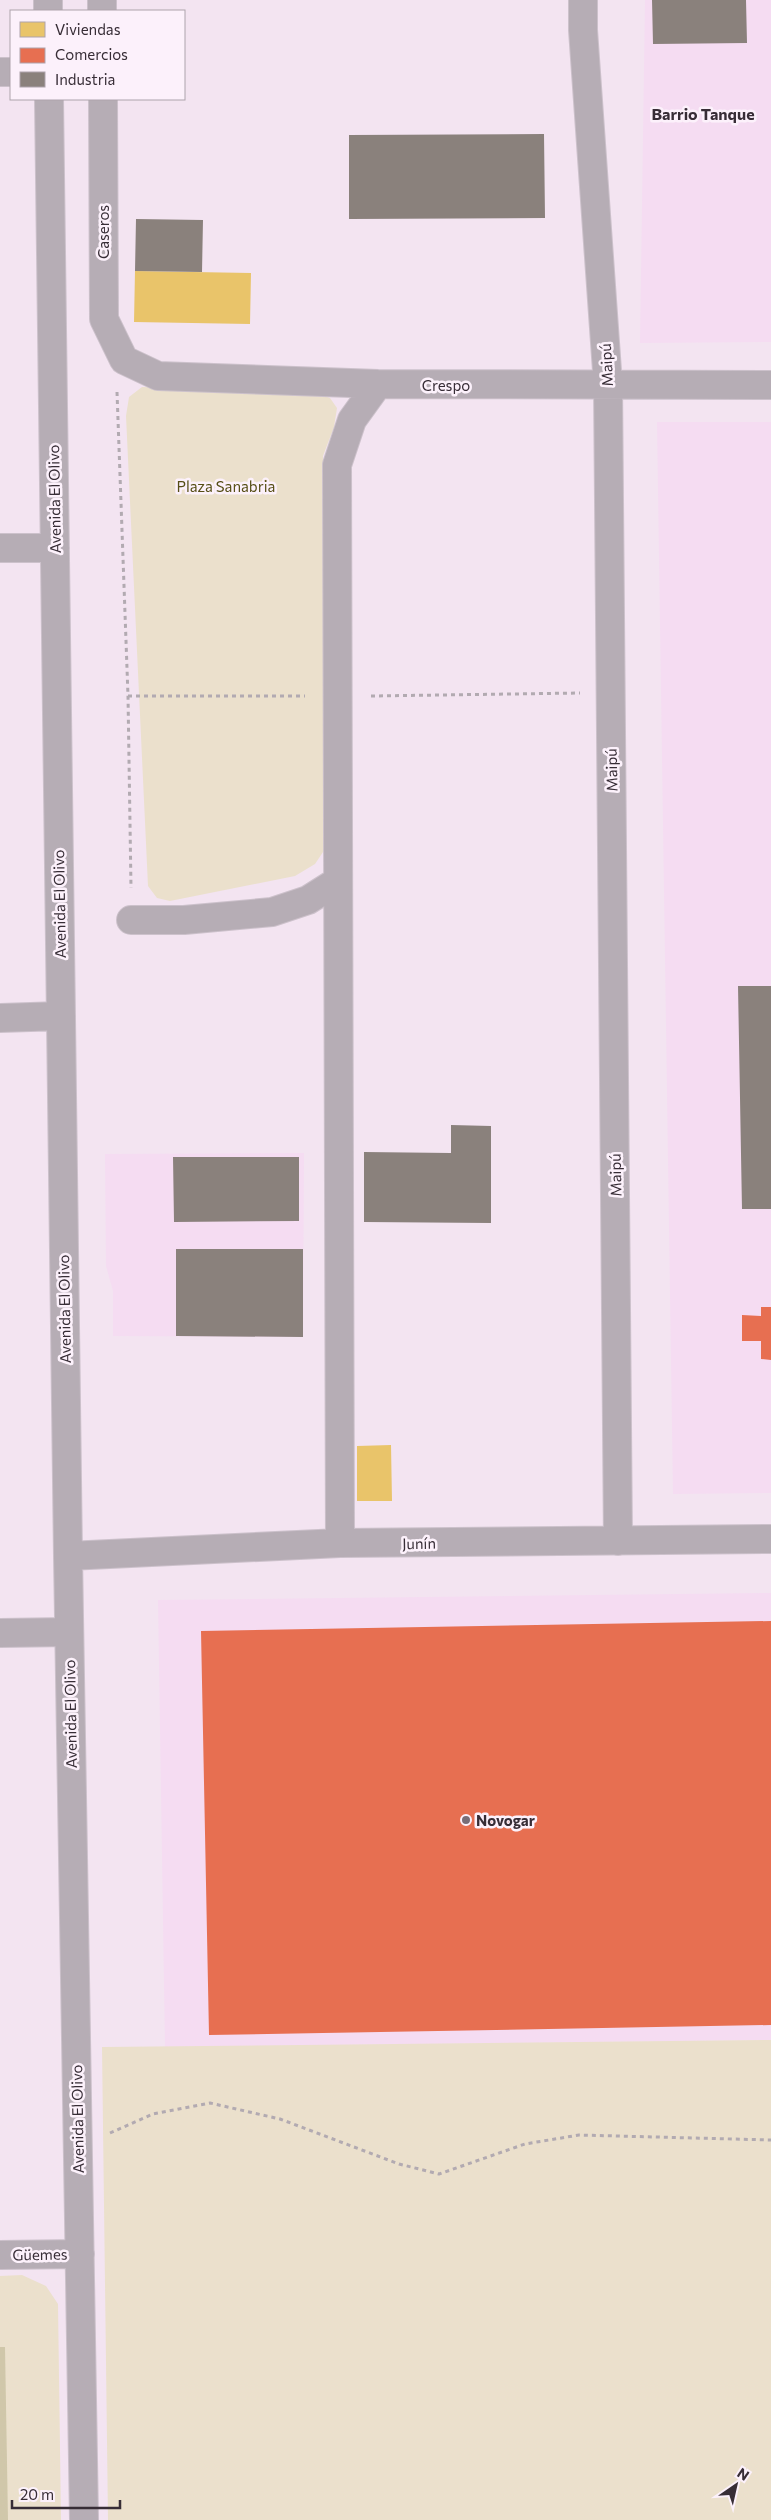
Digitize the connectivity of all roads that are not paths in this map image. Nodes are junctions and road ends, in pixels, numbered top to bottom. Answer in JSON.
{"nodes":[{"id":1,"x":584,"y":0,"type":"edge"},
{"id":2,"x":49,"y":100,"type":"edge"},
{"id":3,"x":102,"y":100,"type":"edge"},
{"id":4,"x":124,"y":360,"type":"joint"},
{"id":5,"x":378,"y":384,"type":"junction"},
{"id":6,"x":608,"y":385,"type":"junction"},
{"id":7,"x":771,"y":386,"type":"edge"},
{"id":8,"x":0,"y":548,"type":"edge"},
{"id":9,"x":55,"y":548,"type":"junction"},
{"id":10,"x":338,"y":881,"type":"junction"},
{"id":11,"x":131,"y":920,"type":"road end"},
{"id":12,"x":61,"y":1016,"type":"junction"},
{"id":13,"x":0,"y":1018,"type":"edge"},
{"id":14,"x":771,"y":1539,"type":"edge"},
{"id":15,"x":618,"y":1540,"type":"junction"},
{"id":16,"x":340,"y":1544,"type":"junction"},
{"id":17,"x":68,"y":1556,"type":"junction"},
{"id":18,"x":69,"y":1632,"type":"junction"},
{"id":19,"x":0,"y":1633,"type":"edge"},
{"id":20,"x":80,"y":2254,"type":"junction"},
{"id":21,"x":0,"y":2255,"type":"edge"},
{"id":22,"x":84,"y":2520,"type":"edge"}],
"edges":[{"from":1,"to":6,"type":"street","name":"Maipú"},
{"from":2,"to":9,"type":"street","name":"Avenida El Olivo"},
{"from":3,"to":4,"type":"street","name":"Caseros"},
{"from":4,"to":5,"type":"street","name":"Crespo"},
{"from":5,"to":6,"type":"street","name":"Crespo"},
{"from":5,"to":10,"type":"street"},
{"from":6,"to":7,"type":"street","name":"Crespo"},
{"from":6,"to":15,"type":"street","name":"Maipú"},
{"from":8,"to":9,"type":"street"},
{"from":9,"to":12,"type":"street","name":"Avenida El Olivo"},
{"from":10,"to":11,"type":"street"},
{"from":10,"to":16,"type":"street"},
{"from":12,"to":13,"type":"street"},
{"from":12,"to":17,"type":"street","name":"Avenida El Olivo"},
{"from":14,"to":15,"type":"street","name":"Junín"},
{"from":15,"to":16,"type":"street","name":"Junín"},
{"from":16,"to":17,"type":"street","name":"Junín"},
{"from":17,"to":18,"type":"street","name":"Avenida El Olivo"},
{"from":18,"to":19,"type":"street"},
{"from":18,"to":20,"type":"street","name":"Avenida El Olivo"},
{"from":20,"to":21,"type":"street","name":"Güemes"},
{"from":20,"to":22,"type":"street","name":"Avenida El Olivo"}]}
